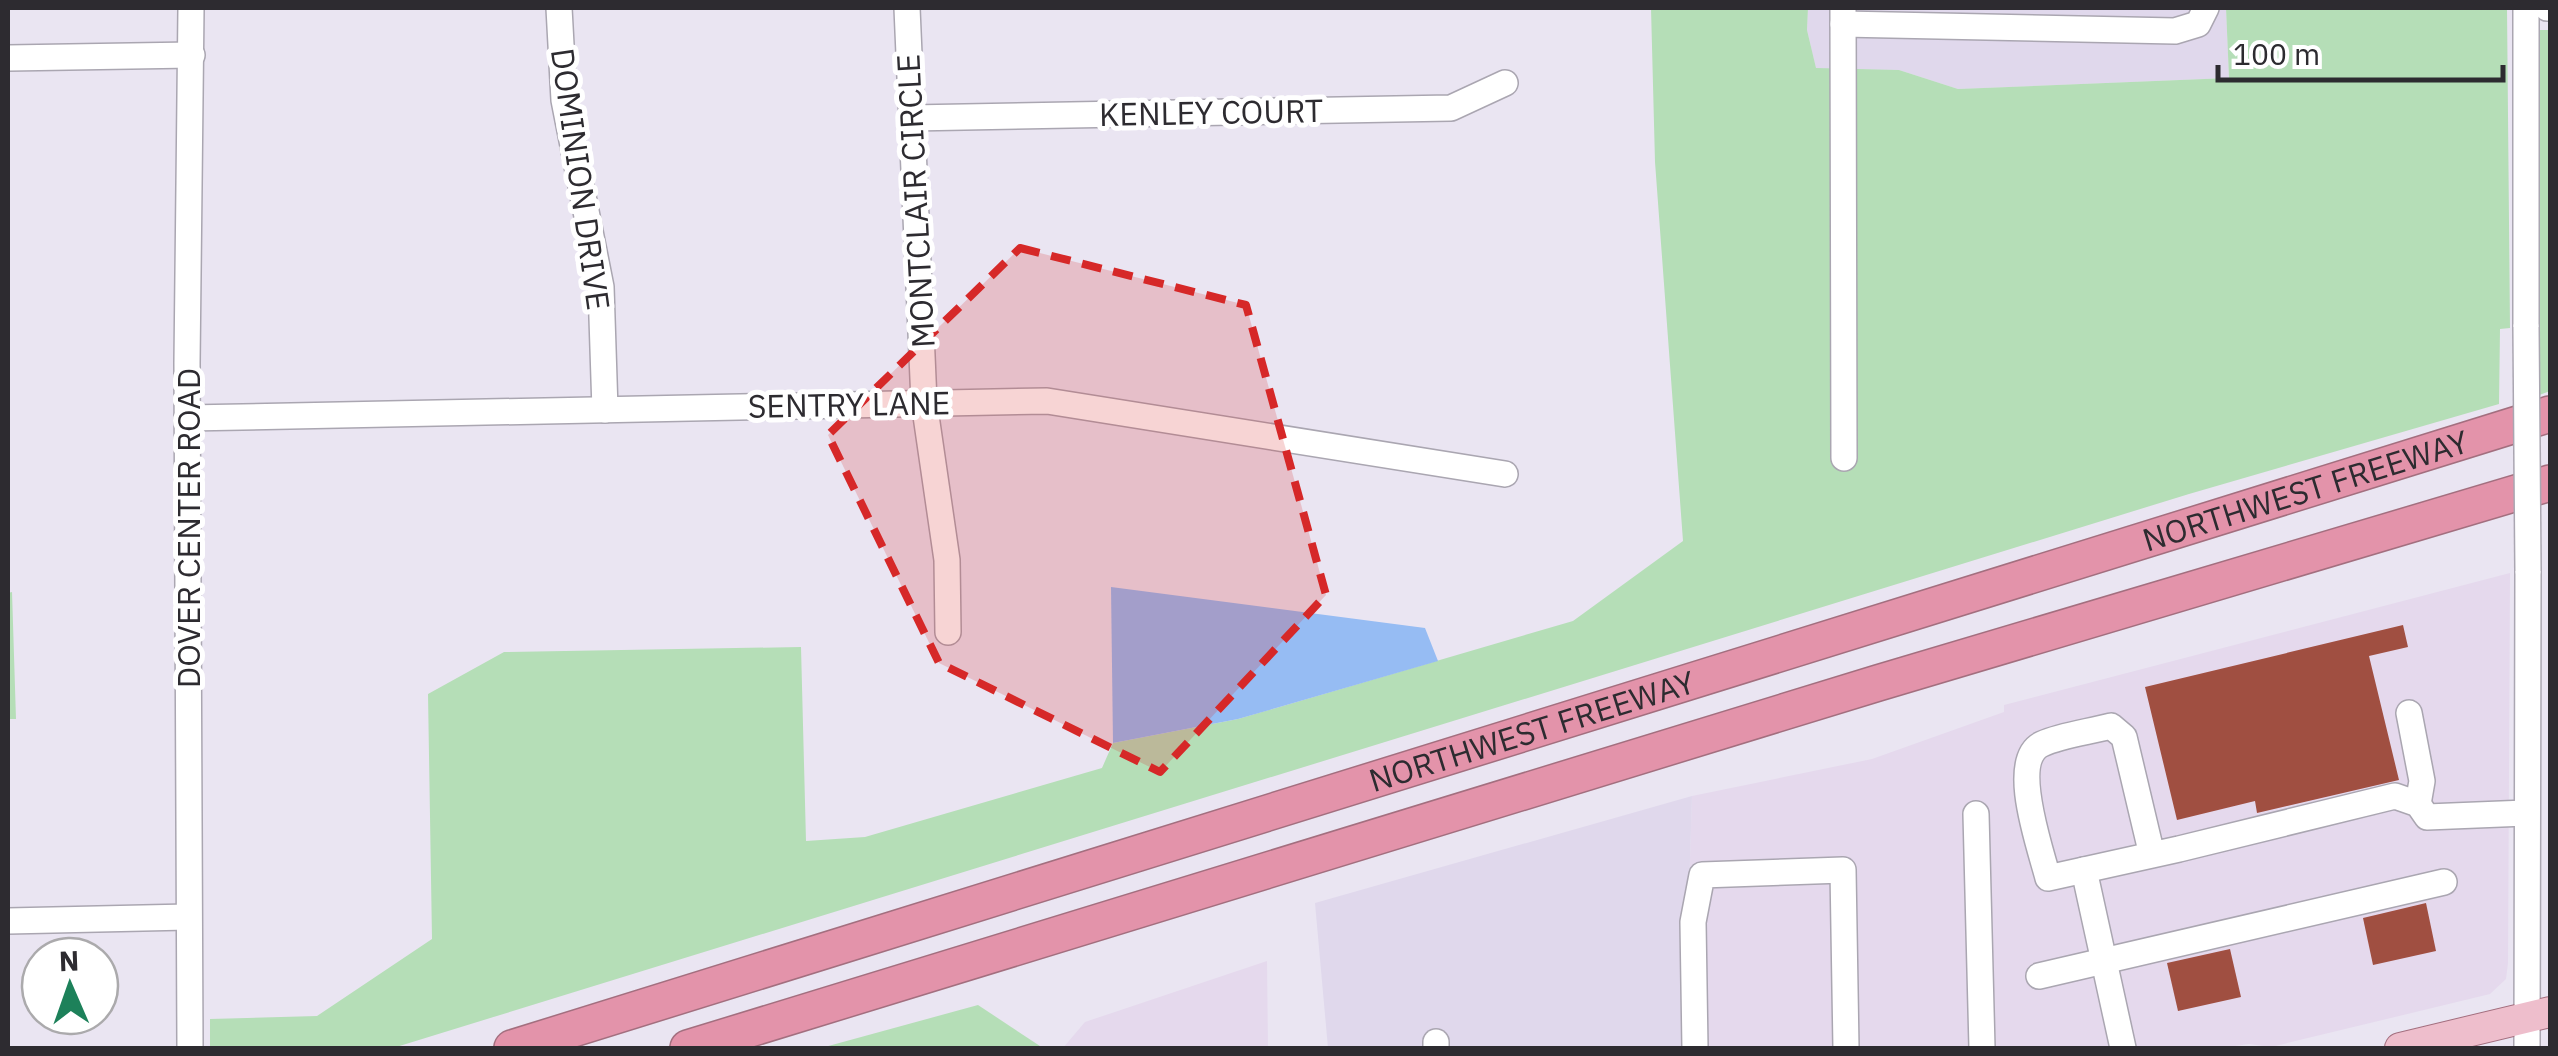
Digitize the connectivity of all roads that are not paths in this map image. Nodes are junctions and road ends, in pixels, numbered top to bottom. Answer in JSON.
{"nodes":[{"id":1,"x":191,"y":8,"type":"edge"},
{"id":2,"x":558,"y":8,"type":"edge"},
{"id":3,"x":907,"y":8,"type":"edge"},
{"id":4,"x":2206,"y":8,"type":"edge"},
{"id":5,"x":2526,"y":8,"type":"edge"},
{"id":6,"x":2546,"y":8,"type":"edge"},
{"id":7,"x":1844,"y":16,"type":"edge"},
{"id":8,"x":192,"y":55,"type":"junction"},
{"id":9,"x":8,"y":58,"type":"edge"},
{"id":10,"x":1505,"y":82,"type":"dead end"},
{"id":11,"x":911,"y":118,"type":"junction"},
{"id":12,"x":924,"y":402,"type":"junction"},
{"id":13,"x":605,"y":410,"type":"junction"},
{"id":14,"x":2550,"y":414,"type":"edge"},
{"id":15,"x":188,"y":418,"type":"junction"},
{"id":16,"x":1844,"y":458,"type":"dead end"},
{"id":17,"x":1505,"y":474,"type":"dead end"},
{"id":18,"x":2550,"y":483,"type":"edge"},
{"id":19,"x":948,"y":632,"type":"dead end"},
{"id":20,"x":2409,"y":713,"type":"dead end"},
{"id":21,"x":2418,"y":804,"type":"junction"},
{"id":22,"x":2526,"y":813,"type":"junction"},
{"id":23,"x":1976,"y":814,"type":"dead end"},
{"id":24,"x":2152,"y":855,"type":"junction"},
{"id":25,"x":2084,"y":870,"type":"junction"},
{"id":26,"x":2444,"y":882,"type":"dead end"},
{"id":27,"x":188,"y":918,"type":"junction"},
{"id":28,"x":8,"y":921,"type":"edge"},
{"id":29,"x":2104,"y":963,"type":"junction"},
{"id":30,"x":2040,"y":976,"type":"dead end"},
{"id":31,"x":2538,"y":1015,"type":"edge"},
{"id":32,"x":190,"y":1048,"type":"edge"},
{"id":33,"x":512,"y":1048,"type":"edge"},
{"id":34,"x":688,"y":1048,"type":"edge"},
{"id":35,"x":1695,"y":1048,"type":"edge"},
{"id":36,"x":1846,"y":1048,"type":"edge"},
{"id":37,"x":1982,"y":1048,"type":"edge"},
{"id":38,"x":2123,"y":1048,"type":"edge"},
{"id":39,"x":2400,"y":1048,"type":"edge"},
{"id":40,"x":2527,"y":1048,"type":"edge"}],
"edges":[{"from":1,"to":8,"type":"street","name":"DOVER CENTER ROAD"},
{"from":2,"to":13,"type":"street","name":"DOMINION DRIVE"},
{"from":3,"to":11,"type":"street","name":"MONTCLAIR CIRCLE"},
{"from":4,"to":7,"type":"street"},
{"from":5,"to":6,"type":"street"},
{"from":5,"to":22,"type":"street","bridge":true},
{"from":7,"to":16,"type":"street"},
{"from":8,"to":9,"type":"street"},
{"from":8,"to":15,"type":"street","name":"DOVER CENTER ROAD"},
{"from":10,"to":11,"type":"street","name":"KENLEY COURT"},
{"from":11,"to":12,"type":"street","name":"MONTCLAIR CIRCLE"},
{"from":12,"to":13,"type":"street","name":"SENTRY LANE"},
{"from":12,"to":17,"type":"street","name":"SENTRY LANE"},
{"from":12,"to":19,"type":"street","name":"MONTCLAIR CIRCLE"},
{"from":13,"to":15,"type":"street","name":"SENTRY LANE"},
{"from":14,"to":33,"type":"highway","name":"NORTHWEST FREEWAY"},
{"from":15,"to":27,"type":"street","name":"DOVER CENTER ROAD"},
{"from":18,"to":34,"type":"highway","name":"NORTHWEST FREEWAY"},
{"from":20,"to":21,"type":"street"},
{"from":21,"to":22,"type":"street"},
{"from":21,"to":24,"type":"street"},
{"from":22,"to":31,"type":"street"},
{"from":23,"to":37,"type":"street"},
{"from":24,"to":25,"type":"street"},
{"from":24,"to":25,"type":"street"},
{"from":25,"to":29,"type":"street"},
{"from":26,"to":29,"type":"street"},
{"from":27,"to":28,"type":"street"},
{"from":27,"to":32,"type":"street","name":"DOVER CENTER ROAD"},
{"from":29,"to":30,"type":"street"},
{"from":29,"to":38,"type":"street"},
{"from":31,"to":39,"type":"main road"},
{"from":31,"to":40,"type":"street"},
{"from":35,"to":36,"type":"street"}]}
